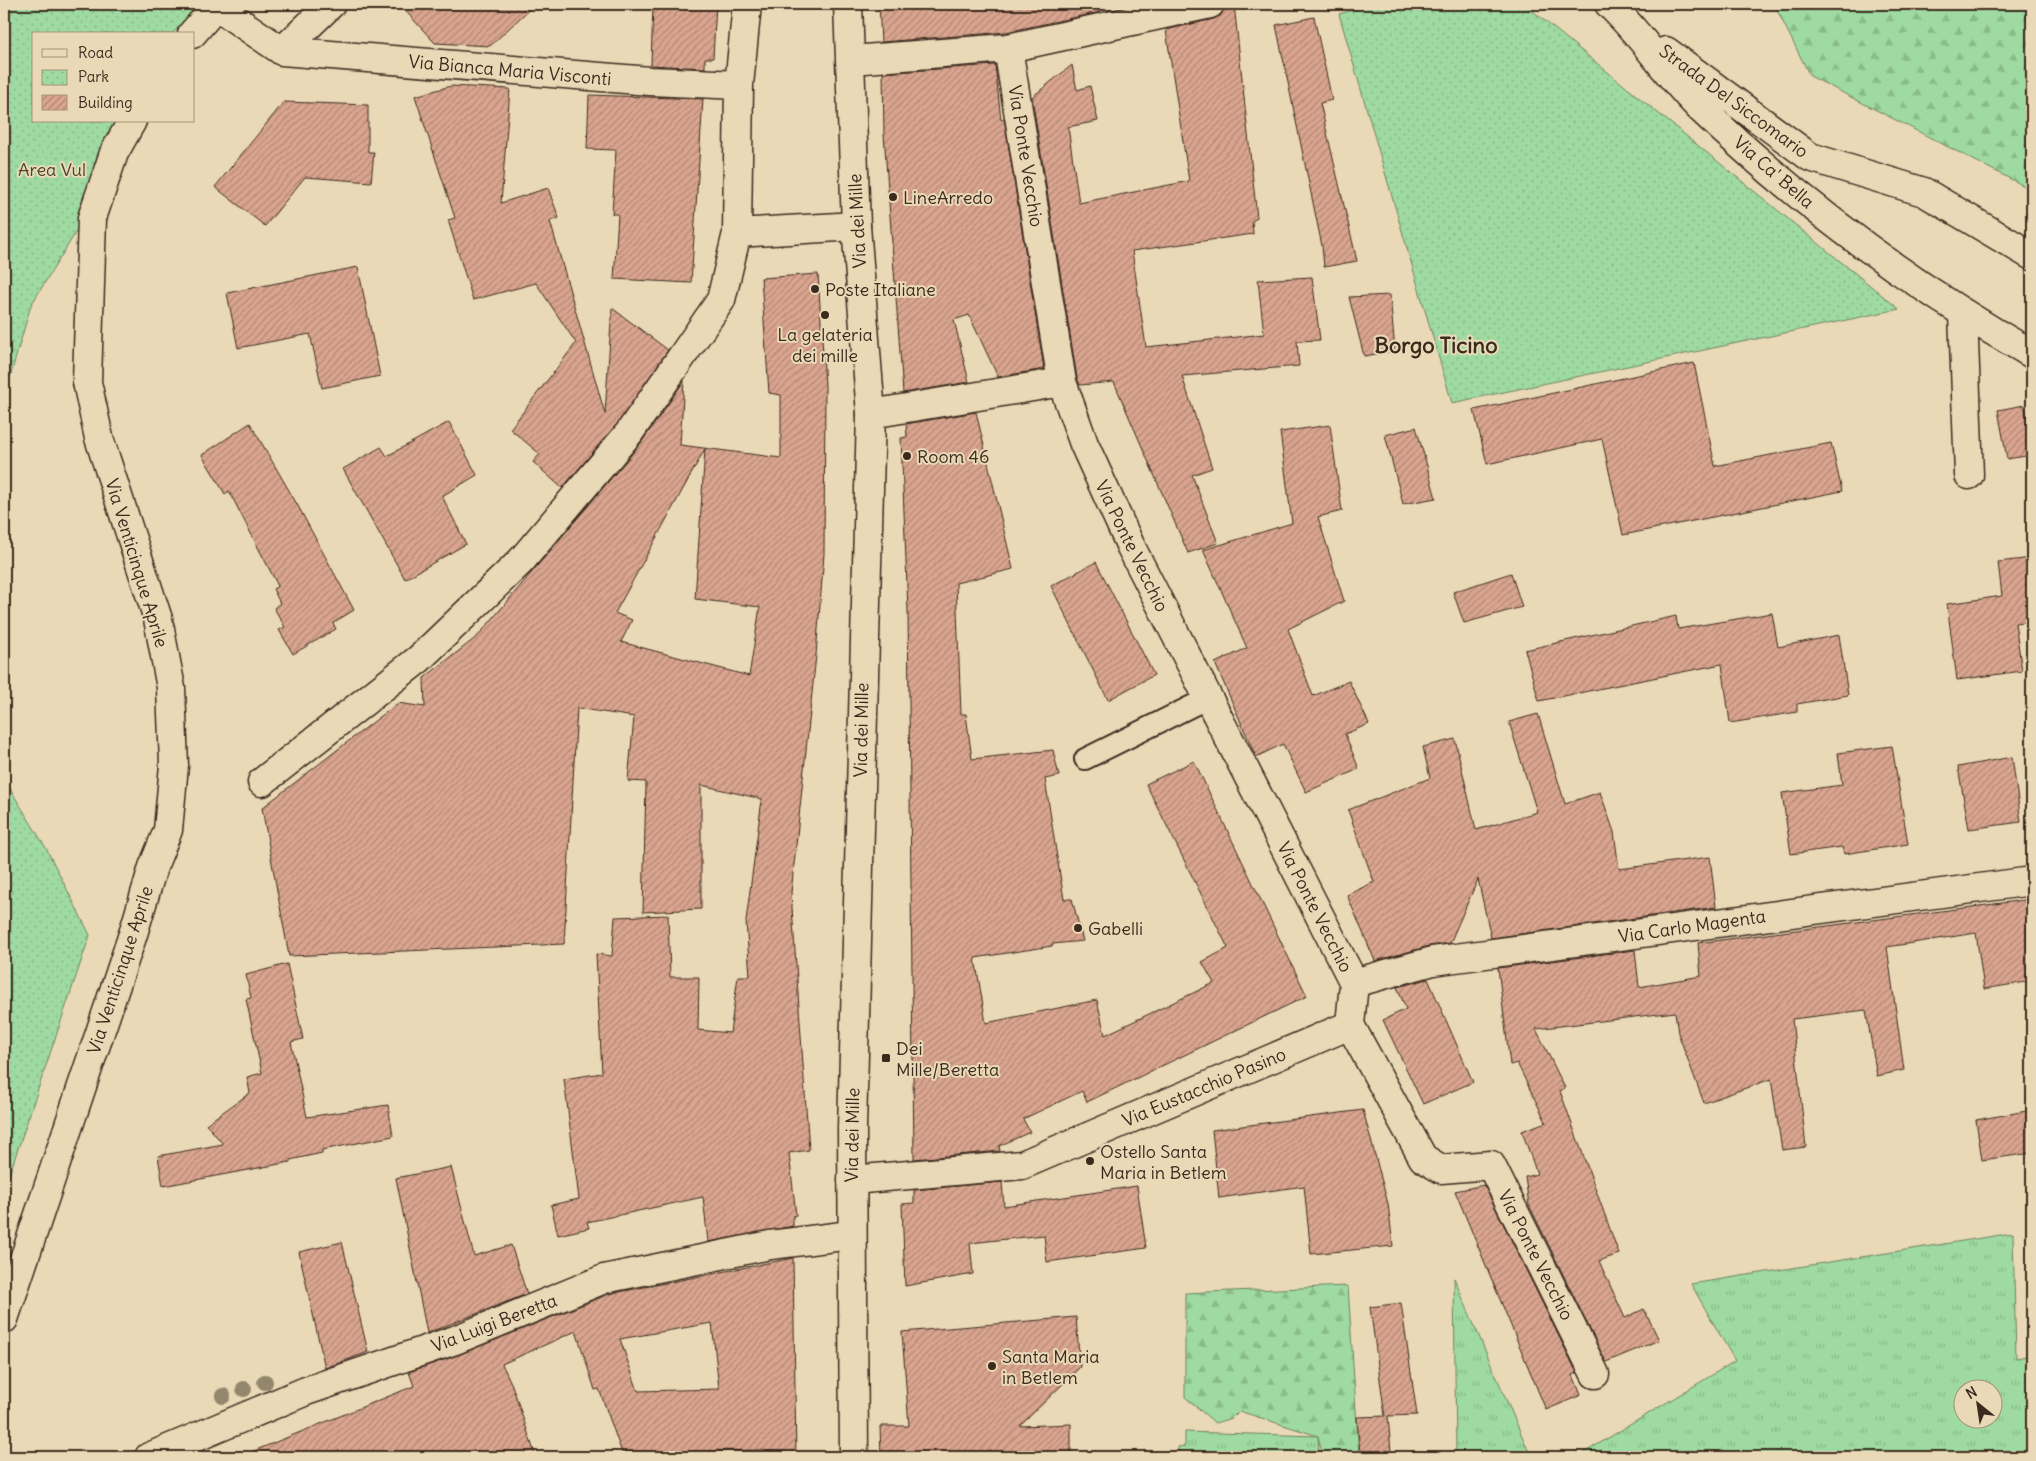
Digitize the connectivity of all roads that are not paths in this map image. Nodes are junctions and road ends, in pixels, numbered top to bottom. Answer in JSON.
{"nodes":[{"id":1,"x":330,"y":4,"type":"edge"},
{"id":2,"x":747,"y":4,"type":"edge"},
{"id":3,"x":848,"y":4,"type":"edge"},
{"id":4,"x":1210,"y":4,"type":"edge"},
{"id":5,"x":1608,"y":4,"type":"edge"},
{"id":6,"x":217,"y":5,"type":"edge"},
{"id":7,"x":1630,"y":24,"type":"junction"},
{"id":8,"x":194,"y":32,"type":"edge"},
{"id":9,"x":1008,"y":48,"type":"junction"},
{"id":10,"x":282,"y":50,"type":"junction"},
{"id":11,"x":851,"y":60,"type":"junction"},
{"id":12,"x":740,"y":85,"type":"junction"},
{"id":13,"x":131,"y":122,"type":"edge"},
{"id":14,"x":856,"y":226,"type":"junction"},
{"id":15,"x":737,"y":233,"type":"junction"},
{"id":16,"x":2032,"y":256,"type":"edge"},
{"id":17,"x":1963,"y":314,"type":"junction"},
{"id":18,"x":2032,"y":354,"type":"edge"},
{"id":19,"x":1062,"y":382,"type":"junction"},
{"id":20,"x":871,"y":414,"type":"junction"},
{"id":21,"x":1969,"y":475,"type":"dead end"},
{"id":22,"x":1208,"y":698,"type":"junction"},
{"id":23,"x":1085,"y":759,"type":"dead end"},
{"id":24,"x":262,"y":782,"type":"dead end"},
{"id":25,"x":2032,"y":881,"type":"edge"},
{"id":26,"x":1354,"y":984,"type":"junction"},
{"id":27,"x":1350,"y":1025,"type":"junction"},
{"id":28,"x":852,"y":1180,"type":"junction"},
{"id":29,"x":851,"y":1235,"type":"junction"},
{"id":30,"x":4,"y":1319,"type":"edge"},
{"id":31,"x":1595,"y":1374,"type":"dead end"},
{"id":32,"x":149,"y":1457,"type":"edge"},
{"id":33,"x":854,"y":1457,"type":"edge"}],
"edges":[{"from":1,"to":10,"type":"street"},
{"from":2,"to":12,"type":"street"},
{"from":3,"to":11,"type":"street","name":"Via dei Mille"},
{"from":4,"to":9,"type":"street"},
{"from":5,"to":7,"type":"street","name":"Via Ca' Bella"},
{"from":6,"to":8,"type":"street"},
{"from":6,"to":10,"type":"street"},
{"from":7,"to":16,"type":"street","name":"Strada Del Siccomario"},
{"from":7,"to":17,"type":"street","name":"Via Ca' Bella"},
{"from":9,"to":11,"type":"street"},
{"from":9,"to":19,"type":"street","name":"Via Ponte Vecchio"},
{"from":10,"to":12,"type":"street","name":"Via Bianca Maria Visconti"},
{"from":11,"to":14,"type":"street","name":"Via dei Mille"},
{"from":12,"to":15,"type":"street"},
{"from":13,"to":30,"type":"street","name":"Via Venticinque Aprile"},
{"from":14,"to":15,"type":"street"},
{"from":14,"to":20,"type":"street","name":"Via dei Mille"},
{"from":15,"to":24,"type":"street"},
{"from":17,"to":18,"type":"street","name":"Via Ca' Bella"},
{"from":17,"to":21,"type":"street"},
{"from":19,"to":20,"type":"street"},
{"from":19,"to":22,"type":"street","name":"Via Ponte Vecchio"},
{"from":20,"to":28,"type":"street","name":"Via dei Mille"},
{"from":22,"to":23,"type":"lane"},
{"from":22,"to":26,"type":"street","name":"Via Ponte Vecchio"},
{"from":25,"to":26,"type":"street","name":"Via Carlo Magenta"},
{"from":26,"to":27,"type":"street","name":"Via Ponte Vecchio"},
{"from":27,"to":28,"type":"street","name":"Via Eustacchio Pasino"},
{"from":27,"to":31,"type":"street","name":"Via Ponte Vecchio"},
{"from":28,"to":29,"type":"street","name":"Via dei Mille"},
{"from":29,"to":32,"type":"street","name":"Via Luigi Beretta"},
{"from":29,"to":33,"type":"street","name":"Via dei Mille"}]}
